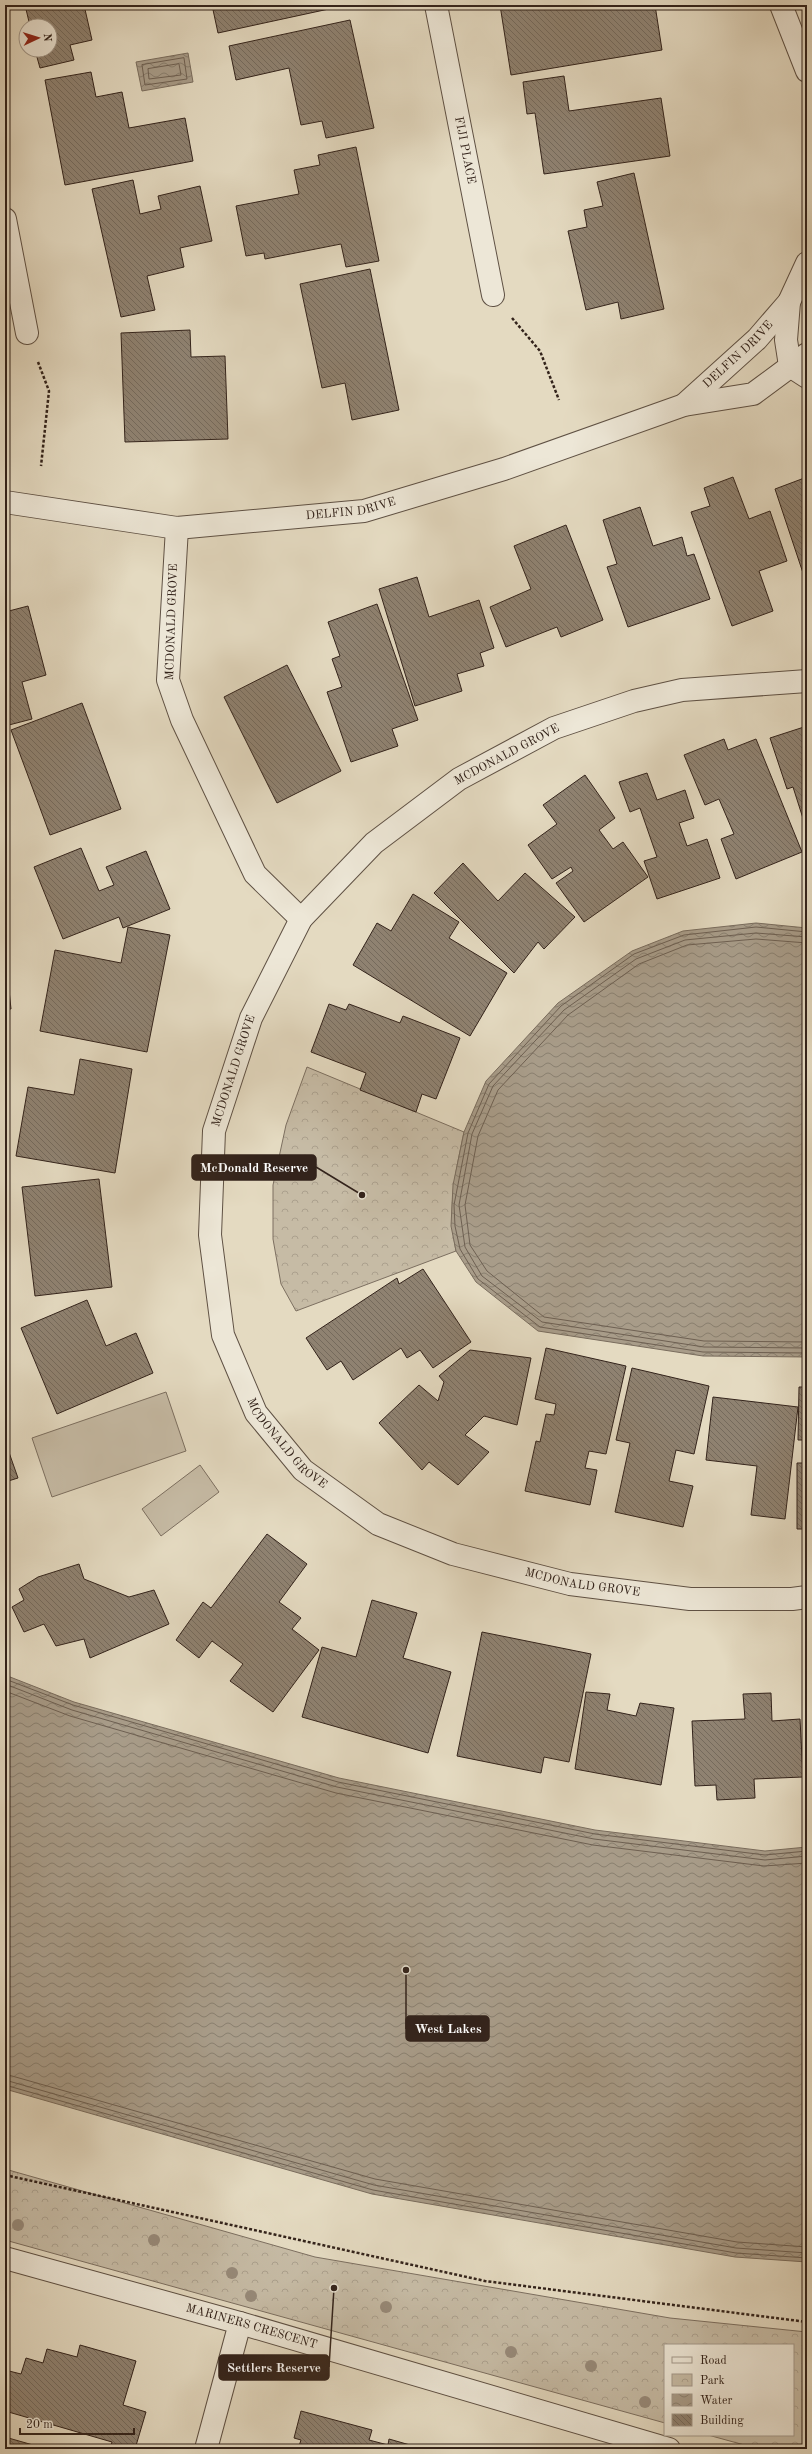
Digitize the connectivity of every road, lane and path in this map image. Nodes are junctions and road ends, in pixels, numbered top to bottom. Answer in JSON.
{"nodes":[{"id":1,"x":436,"y":5,"type":"edge"},
{"id":2,"x":781,"y":5,"type":"edge"},
{"id":3,"x":807,"y":71,"type":"edge"},
{"id":4,"x":5,"y":219,"type":"edge"},
{"id":5,"x":807,"y":263,"type":"edge"},
{"id":6,"x":493,"y":295,"type":"joint"},
{"id":7,"x":789,"y":302,"type":"junction"},
{"id":8,"x":27,"y":333,"type":"joint"},
{"id":9,"x":801,"y":366,"type":"edge"},
{"id":10,"x":559,"y":400,"type":"dead end"},
{"id":11,"x":684,"y":405,"type":"junction"},
{"id":12,"x":41,"y":466,"type":"dead end"},
{"id":13,"x":5,"y":502,"type":"edge"},
{"id":14,"x":177,"y":528,"type":"junction"},
{"id":15,"x":807,"y":681,"type":"edge"},
{"id":16,"x":301,"y":919,"type":"junction"},
{"id":17,"x":807,"y":1597,"type":"edge"},
{"id":18,"x":5,"y":2175,"type":"edge"},
{"id":19,"x":5,"y":2258,"type":"edge"},
{"id":20,"x":807,"y":2322,"type":"edge"},
{"id":21,"x":240,"y":2323,"type":"junction"},
{"id":22,"x":661,"y":2448,"type":"edge"},
{"id":23,"x":206,"y":2449,"type":"edge"}],
"edges":[{"from":1,"to":6,"type":"street","name":"FIJI PLACE"},
{"from":2,"to":3,"type":"street"},
{"from":4,"to":8,"type":"street"},
{"from":5,"to":7,"type":"street"},
{"from":6,"to":10,"type":"path"},
{"from":7,"to":9,"type":"street"},
{"from":7,"to":11,"type":"street","name":"DELFIN DRIVE"},
{"from":8,"to":12,"type":"path"},
{"from":9,"to":11,"type":"street","name":"DELFIN DRIVE"},
{"from":11,"to":14,"type":"street","name":"DELFIN DRIVE"},
{"from":13,"to":14,"type":"street","name":"DELFIN DRIVE"},
{"from":14,"to":16,"type":"street","name":"MCDONALD GROVE"},
{"from":15,"to":16,"type":"street","name":"MCDONALD GROVE"},
{"from":16,"to":17,"type":"street","name":"MCDONALD GROVE"},
{"from":18,"to":20,"type":"path"},
{"from":19,"to":21,"type":"street","name":"MARINERS CRESCENT"},
{"from":21,"to":22,"type":"street","name":"MARINERS CRESCENT"},
{"from":21,"to":23,"type":"street"}]}
